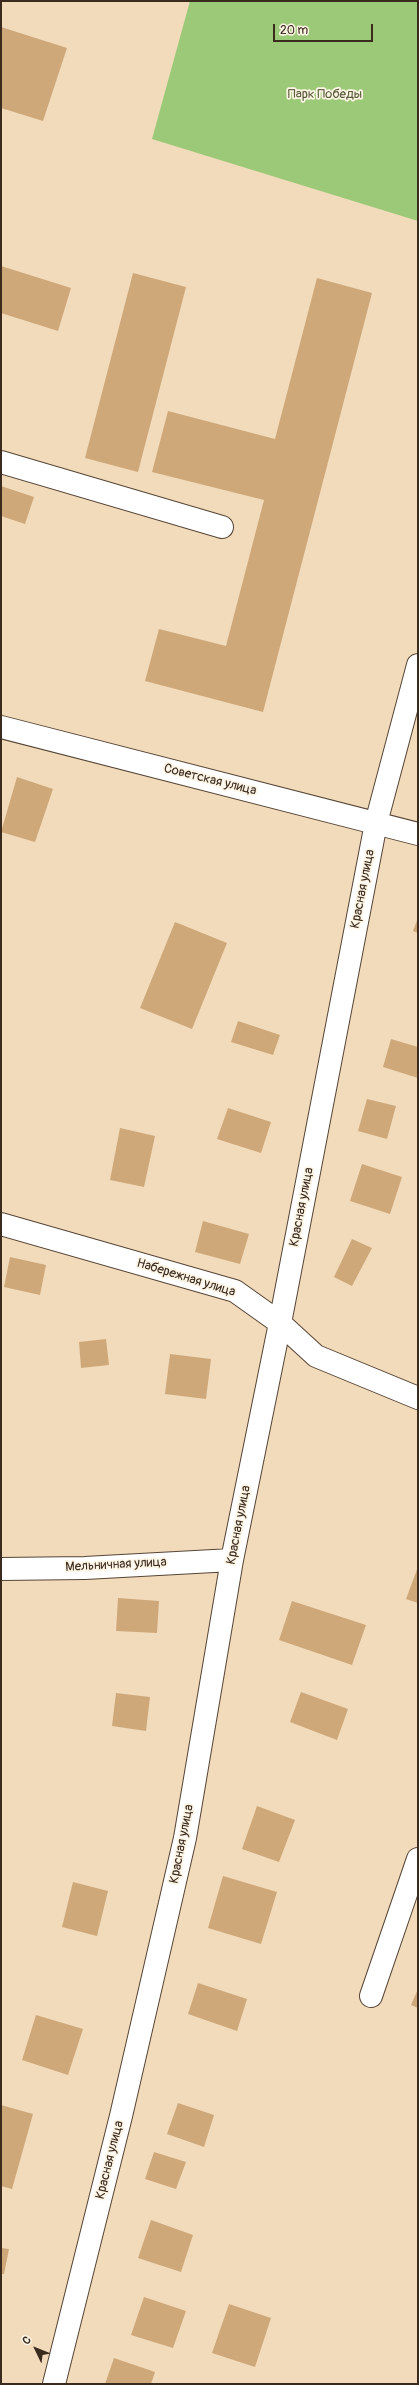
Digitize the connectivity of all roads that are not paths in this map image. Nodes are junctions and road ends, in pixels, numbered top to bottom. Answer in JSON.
{"nodes":[{"id":1,"x":1,"y":462,"type":"edge"},
{"id":2,"x":222,"y":527,"type":"dead end"},
{"id":3,"x":418,"y":665,"type":"edge"},
{"id":4,"x":1,"y":726,"type":"edge"},
{"id":5,"x":376,"y":823,"type":"junction"},
{"id":6,"x":418,"y":834,"type":"edge"},
{"id":7,"x":1,"y":1224,"type":"edge"},
{"id":8,"x":280,"y":1323,"type":"junction"},
{"id":9,"x":418,"y":1398,"type":"edge"},
{"id":10,"x":232,"y":1560,"type":"junction"},
{"id":11,"x":1,"y":1569,"type":"edge"},
{"id":12,"x":418,"y":1859,"type":"edge"},
{"id":13,"x":371,"y":1996,"type":"dead end"},
{"id":14,"x":54,"y":2384,"type":"edge"}],
"edges":[{"from":1,"to":2,"type":"street"},
{"from":3,"to":5,"type":"street","name":"Красная улица"},
{"from":4,"to":5,"type":"street","name":"Советская улица"},
{"from":5,"to":6,"type":"street","name":"Советская улица"},
{"from":5,"to":8,"type":"street","name":"Красная улица"},
{"from":7,"to":8,"type":"street","name":"Набережная улица"},
{"from":8,"to":9,"type":"street","name":"Набережная улица"},
{"from":8,"to":10,"type":"street","name":"Красная улица"},
{"from":10,"to":11,"type":"street","name":"Мельничная улица"},
{"from":10,"to":14,"type":"street","name":"Красная улица"},
{"from":12,"to":13,"type":"street"}]}
